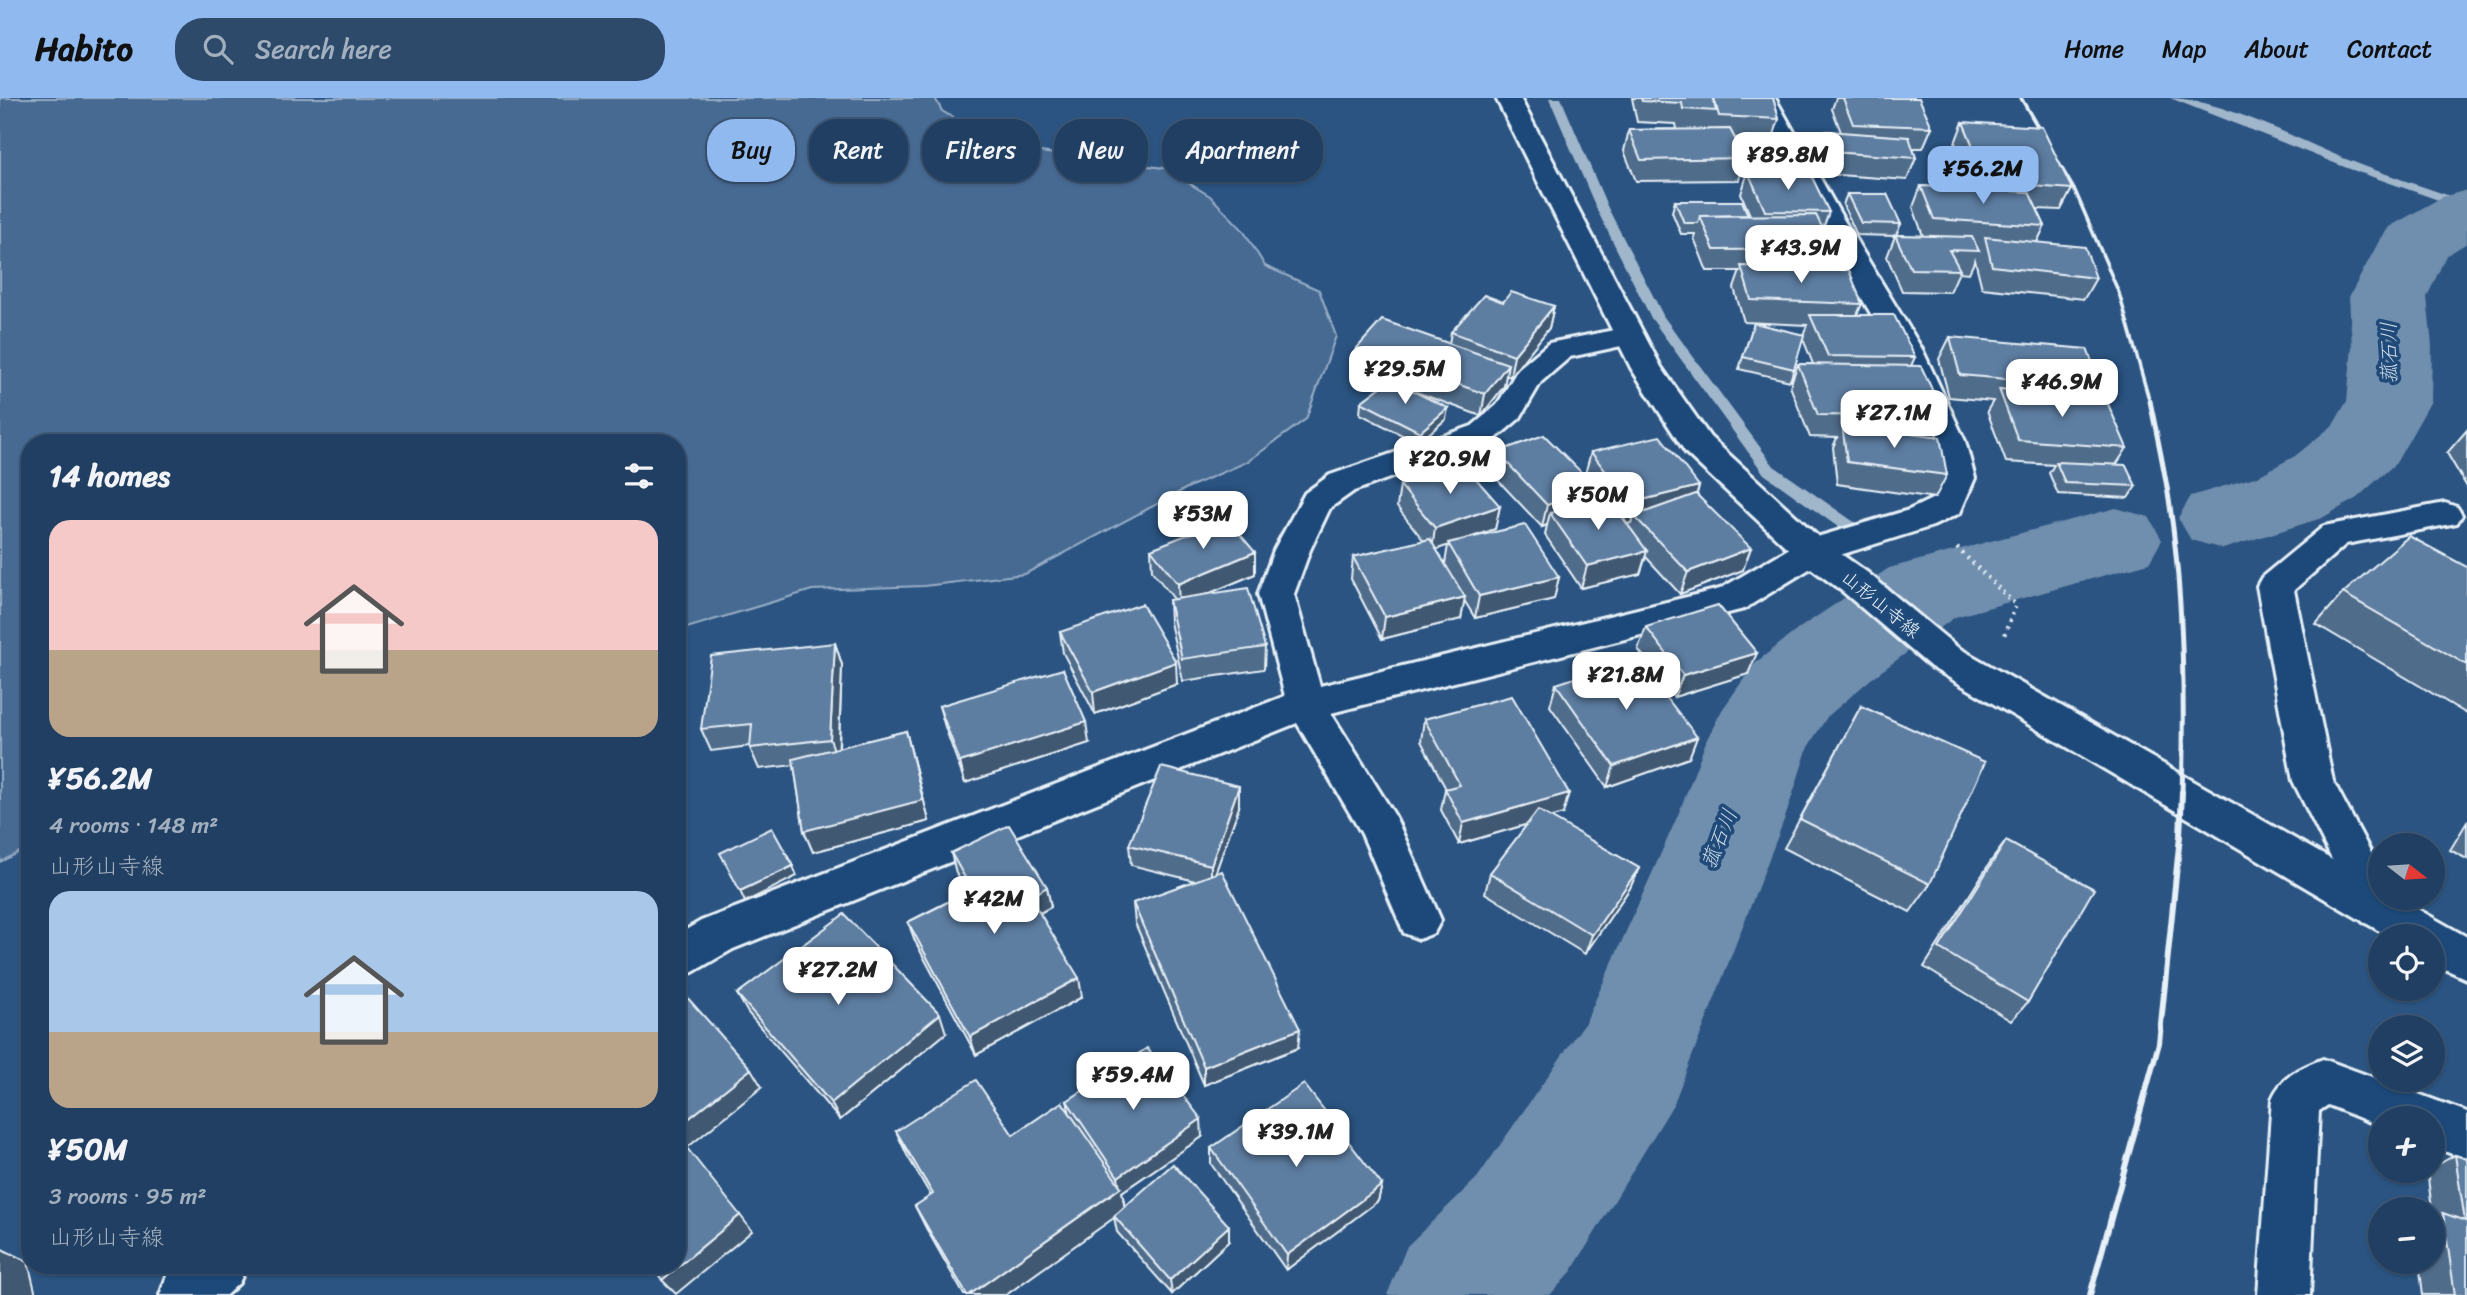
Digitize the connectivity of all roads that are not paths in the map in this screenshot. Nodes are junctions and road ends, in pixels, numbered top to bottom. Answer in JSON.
{"nodes":[{"id":1,"x":1508,"y":98,"type":"edge"},
{"id":2,"x":1763,"y":98,"type":"edge"},
{"id":3,"x":1629,"y":336,"type":"junction"},
{"id":4,"x":2445,"y":515,"type":"dead end"},
{"id":5,"x":1812,"y":551,"type":"junction"},
{"id":6,"x":1306,"y":704,"type":"junction"},
{"id":7,"x":2368,"y":889,"type":"edge"},
{"id":8,"x":2368,"y":903,"type":"edge"},
{"id":9,"x":2380,"y":910,"type":"edge"},
{"id":10,"x":1419,"y":920,"type":"dead end"},
{"id":11,"x":2405,"y":924,"type":"edge"},
{"id":12,"x":2445,"y":947,"type":"edge"},
{"id":13,"x":686,"y":953,"type":"edge"},
{"id":14,"x":2467,"y":959,"type":"edge"},
{"id":15,"x":2389,"y":1106,"type":"edge"},
{"id":16,"x":2445,"y":1128,"type":"edge"},
{"id":17,"x":2467,"y":1136,"type":"edge"},
{"id":18,"x":210,"y":1274,"type":"edge"},
{"id":19,"x":186,"y":1295,"type":"edge"},
{"id":20,"x":2284,"y":1295,"type":"edge"}],
"edges":[{"from":1,"to":3,"type":"main road","name":"山形山寺線"},
{"from":2,"to":5,"type":"main road"},
{"from":3,"to":5,"type":"main road","name":"山形山寺線"},
{"from":3,"to":6,"type":"main road"},
{"from":4,"to":7,"type":"main road"},
{"from":5,"to":6,"type":"main road"},
{"from":5,"to":8,"type":"main road","name":"山形山寺線"},
{"from":6,"to":10,"type":"main road"},
{"from":6,"to":13,"type":"main road"},
{"from":9,"to":11,"type":"main road","name":"山形山寺線"},
{"from":12,"to":14,"type":"main road"},
{"from":15,"to":20,"type":"main road"},
{"from":16,"to":17,"type":"main road"},
{"from":18,"to":19,"type":"main road"}]}
